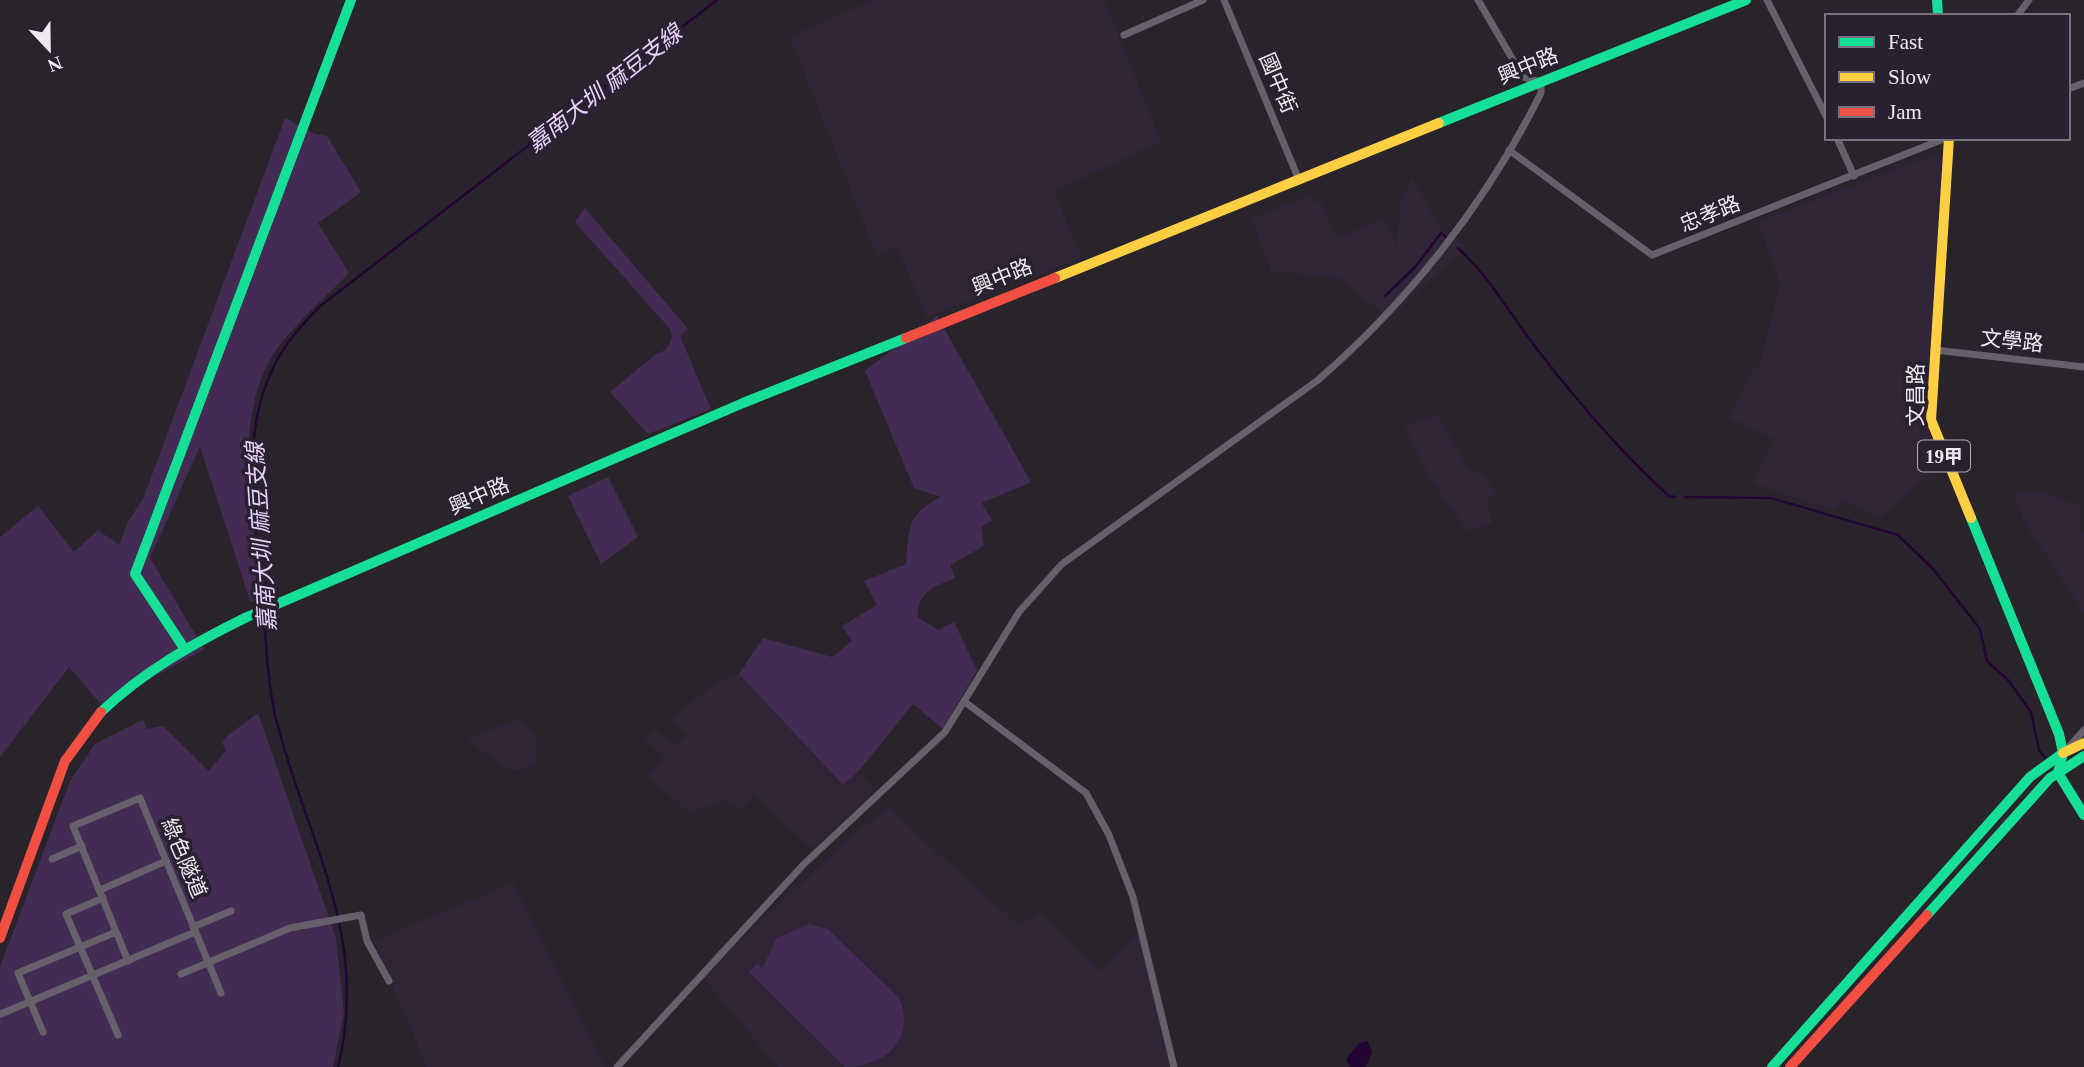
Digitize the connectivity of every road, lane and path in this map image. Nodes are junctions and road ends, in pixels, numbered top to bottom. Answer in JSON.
{"nodes":[{"id":1,"x":351,"y":0,"type":"edge"},
{"id":2,"x":1203,"y":0,"type":"edge"},
{"id":3,"x":1224,"y":0,"type":"edge"},
{"id":4,"x":1478,"y":0,"type":"edge"},
{"id":5,"x":1746,"y":0,"type":"edge"},
{"id":6,"x":1767,"y":0,"type":"edge"},
{"id":7,"x":1124,"y":35,"type":"dead end"},
{"id":8,"x":1541,"y":82,"type":"junction"},
{"id":9,"x":1825,"y":114,"type":"edge"},
{"id":10,"x":1838,"y":140,"type":"edge"},
{"id":11,"x":1943,"y":140,"type":"edge"},
{"id":12,"x":1948,"y":140,"type":"edge"},
{"id":13,"x":1509,"y":150,"type":"junction"},
{"id":14,"x":1854,"y":176,"type":"junction"},
{"id":15,"x":1299,"y":180,"type":"junction"},
{"id":16,"x":1935,"y":350,"type":"junction"},
{"id":17,"x":2084,"y":367,"type":"edge"},
{"id":18,"x":184,"y":648,"type":"junction"},
{"id":19,"x":965,"y":702,"type":"junction"},
{"id":20,"x":2084,"y":730,"type":"edge"},
{"id":21,"x":2084,"y":743,"type":"edge"},
{"id":22,"x":2063,"y":753,"type":"junction"},
{"id":23,"x":2084,"y":757,"type":"edge"},
{"id":24,"x":2058,"y":773,"type":"junction"},
{"id":25,"x":2084,"y":815,"type":"edge"},
{"id":26,"x":82,"y":846,"type":"junction"},
{"id":27,"x":52,"y":859,"type":"dead end"},
{"id":28,"x":166,"y":861,"type":"junction"},
{"id":29,"x":101,"y":894,"type":"junction"},
{"id":30,"x":231,"y":911,"type":"dead end"},
{"id":31,"x":194,"y":929,"type":"junction"},
{"id":32,"x":116,"y":932,"type":"junction"},
{"id":33,"x":0,"y":938,"type":"edge"},
{"id":34,"x":80,"y":947,"type":"junction"},
{"id":35,"x":128,"y":961,"type":"junction"},
{"id":36,"x":208,"y":962,"type":"junction"},
{"id":37,"x":181,"y":974,"type":"dead end"},
{"id":38,"x":93,"y":975,"type":"junction"},
{"id":39,"x":389,"y":981,"type":"dead end"},
{"id":40,"x":221,"y":993,"type":"dead end"},
{"id":41,"x":30,"y":1002,"type":"junction"},
{"id":42,"x":1,"y":1014,"type":"edge"},
{"id":43,"x":43,"y":1032,"type":"dead end"},
{"id":44,"x":118,"y":1035,"type":"dead end"},
{"id":45,"x":617,"y":1067,"type":"edge"},
{"id":46,"x":1174,"y":1067,"type":"edge"},
{"id":47,"x":1772,"y":1067,"type":"edge"},
{"id":48,"x":1790,"y":1067,"type":"edge"}],
"edges":[{"from":1,"to":18,"type":"main road"},
{"from":2,"to":7,"type":"street"},
{"from":3,"to":15,"type":"street","name":"國中街"},
{"from":4,"to":8,"type":"street"},
{"from":5,"to":8,"type":"main road","name":"興中路"},
{"from":6,"to":9,"type":"street"},
{"from":8,"to":13,"type":"street"},
{"from":8,"to":15,"type":"main road","name":"興中路"},
{"from":10,"to":14,"type":"street"},
{"from":11,"to":14,"type":"street","name":"忠孝路"},
{"from":12,"to":16,"type":"main road","name":"文昌路","number":"19甲"},
{"from":13,"to":14,"type":"street","name":"忠孝路"},
{"from":13,"to":19,"type":"street"},
{"from":15,"to":18,"type":"main road","name":"興中路"},
{"from":16,"to":17,"type":"street","name":"文學路"},
{"from":16,"to":22,"type":"main road","name":"文昌路","number":"19甲"},
{"from":18,"to":33,"type":"main road","name":"興中路"},
{"from":19,"to":45,"type":"street"},
{"from":19,"to":46,"type":"street"},
{"from":20,"to":22,"type":"street"},
{"from":21,"to":22,"type":"main road"},
{"from":22,"to":24,"type":"main road"},
{"from":22,"to":47,"type":"main road"},
{"from":23,"to":24,"type":"main road"},
{"from":24,"to":25,"type":"main road"},
{"from":24,"to":48,"type":"main road"},
{"from":26,"to":27,"type":"street"},
{"from":26,"to":28,"type":"street","name":"綠色隧道"},
{"from":26,"to":29,"type":"street"},
{"from":28,"to":29,"type":"street"},
{"from":28,"to":31,"type":"street","name":"綠色隧道"},
{"from":29,"to":32,"type":"street"},
{"from":29,"to":34,"type":"street"},
{"from":30,"to":31,"type":"street"},
{"from":31,"to":35,"type":"street"},
{"from":31,"to":36,"type":"street","name":"綠色隧道"},
{"from":32,"to":34,"type":"street"},
{"from":32,"to":35,"type":"street"},
{"from":34,"to":38,"type":"street"},
{"from":34,"to":41,"type":"street"},
{"from":35,"to":38,"type":"street"},
{"from":36,"to":37,"type":"street"},
{"from":36,"to":39,"type":"street"},
{"from":36,"to":40,"type":"street","name":"綠色隧道"},
{"from":38,"to":41,"type":"street"},
{"from":38,"to":44,"type":"street"},
{"from":41,"to":42,"type":"street"},
{"from":41,"to":43,"type":"street"}]}
